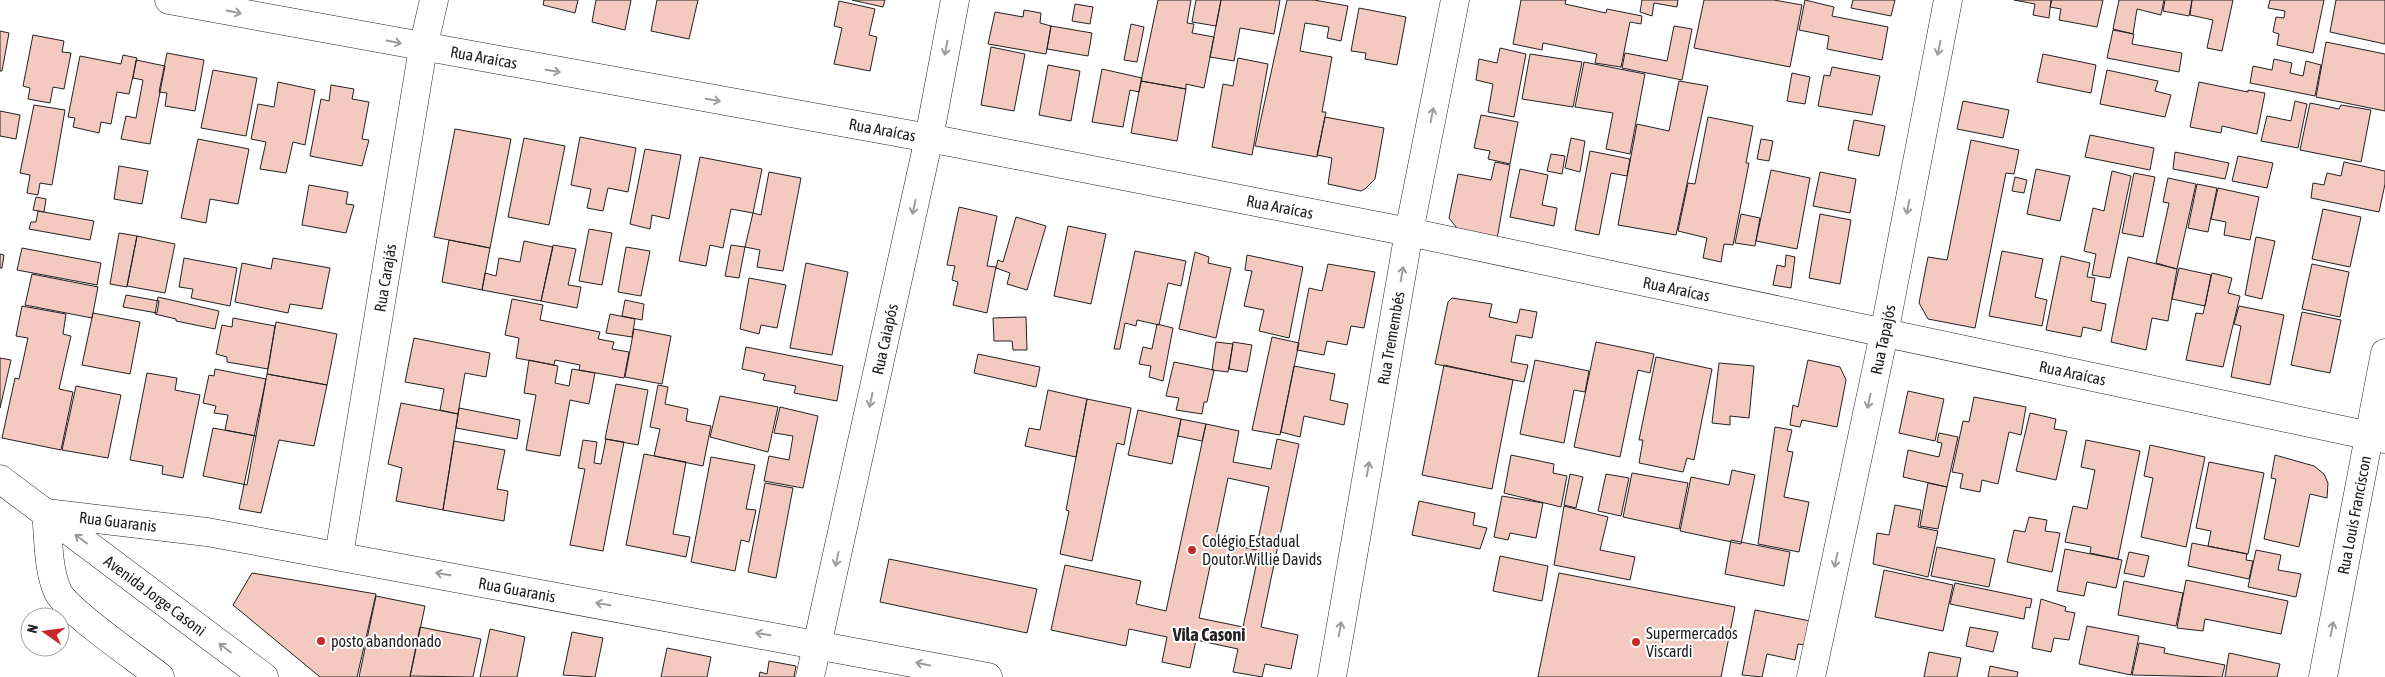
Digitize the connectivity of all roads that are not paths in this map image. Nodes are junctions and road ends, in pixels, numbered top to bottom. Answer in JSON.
{"nodes":[{"id":1,"x":169,"y":0,"type":"edge"},
{"id":2,"x":434,"y":0,"type":"edge"},
{"id":3,"x":955,"y":0,"type":"edge"},
{"id":4,"x":1455,"y":0,"type":"edge"},
{"id":5,"x":1948,"y":0,"type":"edge"},
{"id":6,"x":423,"y":48,"type":"junction"},
{"id":7,"x":929,"y":138,"type":"junction"},
{"id":8,"x":1409,"y":232,"type":"junction"},
{"id":9,"x":1884,"y":334,"type":"junction"},
{"id":10,"x":2385,"y":353,"type":"edge"},
{"id":11,"x":2377,"y":437,"type":"edge"},
{"id":12,"x":0,"y":479,"type":"edge"},
{"id":13,"x":46,"y":513,"type":"junction"},
{"id":14,"x":339,"y":555,"type":"junction"},
{"id":15,"x":818,"y":644,"type":"junction"},
{"id":16,"x":160,"y":677,"type":"edge"},
{"id":17,"x":264,"y":677,"type":"edge"},
{"id":18,"x":810,"y":677,"type":"edge"},
{"id":19,"x":988,"y":677,"type":"edge"},
{"id":20,"x":1332,"y":677,"type":"edge"},
{"id":21,"x":1811,"y":677,"type":"edge"},
{"id":22,"x":2322,"y":677,"type":"edge"}],
"edges":[{"from":1,"to":6,"type":"street","name":"Rua Araícas","one_way":true},
{"from":2,"to":6,"type":"street","name":"Rua Carajás"},
{"from":3,"to":7,"type":"street","name":"Rua Caiapós","one_way":true},
{"from":8,"to":4,"type":"street","name":"Rua Tremembés","one_way":true},
{"from":5,"to":9,"type":"street","name":"Rua Tapajós","one_way":true},
{"from":6,"to":7,"type":"street","name":"Rua Araícas","one_way":true},
{"from":6,"to":14,"type":"street","name":"Rua Carajás"},
{"from":7,"to":8,"type":"street","name":"Rua Araícas"},
{"from":7,"to":15,"type":"street","name":"Rua Caiapós","one_way":true},
{"from":8,"to":9,"type":"street","name":"Rua Araícas"},
{"from":20,"to":8,"type":"street","name":"Rua Tremembés","one_way":true},
{"from":9,"to":11,"type":"street","name":"Rua Araícas"},
{"from":9,"to":21,"type":"street","name":"Rua Tapajós","one_way":true},
{"from":10,"to":11,"type":"street","name":"Rua Louis Franciscon"},
{"from":22,"to":11,"type":"street","name":"Rua Louis Franciscon","one_way":true},
{"from":12,"to":13,"type":"street","name":"Avenida Jorge Casoni"},
{"from":13,"to":14,"type":"street","name":"Rua Guaranis"},
{"from":13,"to":16,"type":"street"},
{"from":17,"to":13,"type":"street","name":"Avenida Jorge Casoni","one_way":true},
{"from":15,"to":14,"type":"street","name":"Rua Guaranis","one_way":true},
{"from":15,"to":18,"type":"street","name":"Rua Caiapós"},
{"from":19,"to":15,"type":"street","name":"Rua Guaranis","one_way":true}]}
